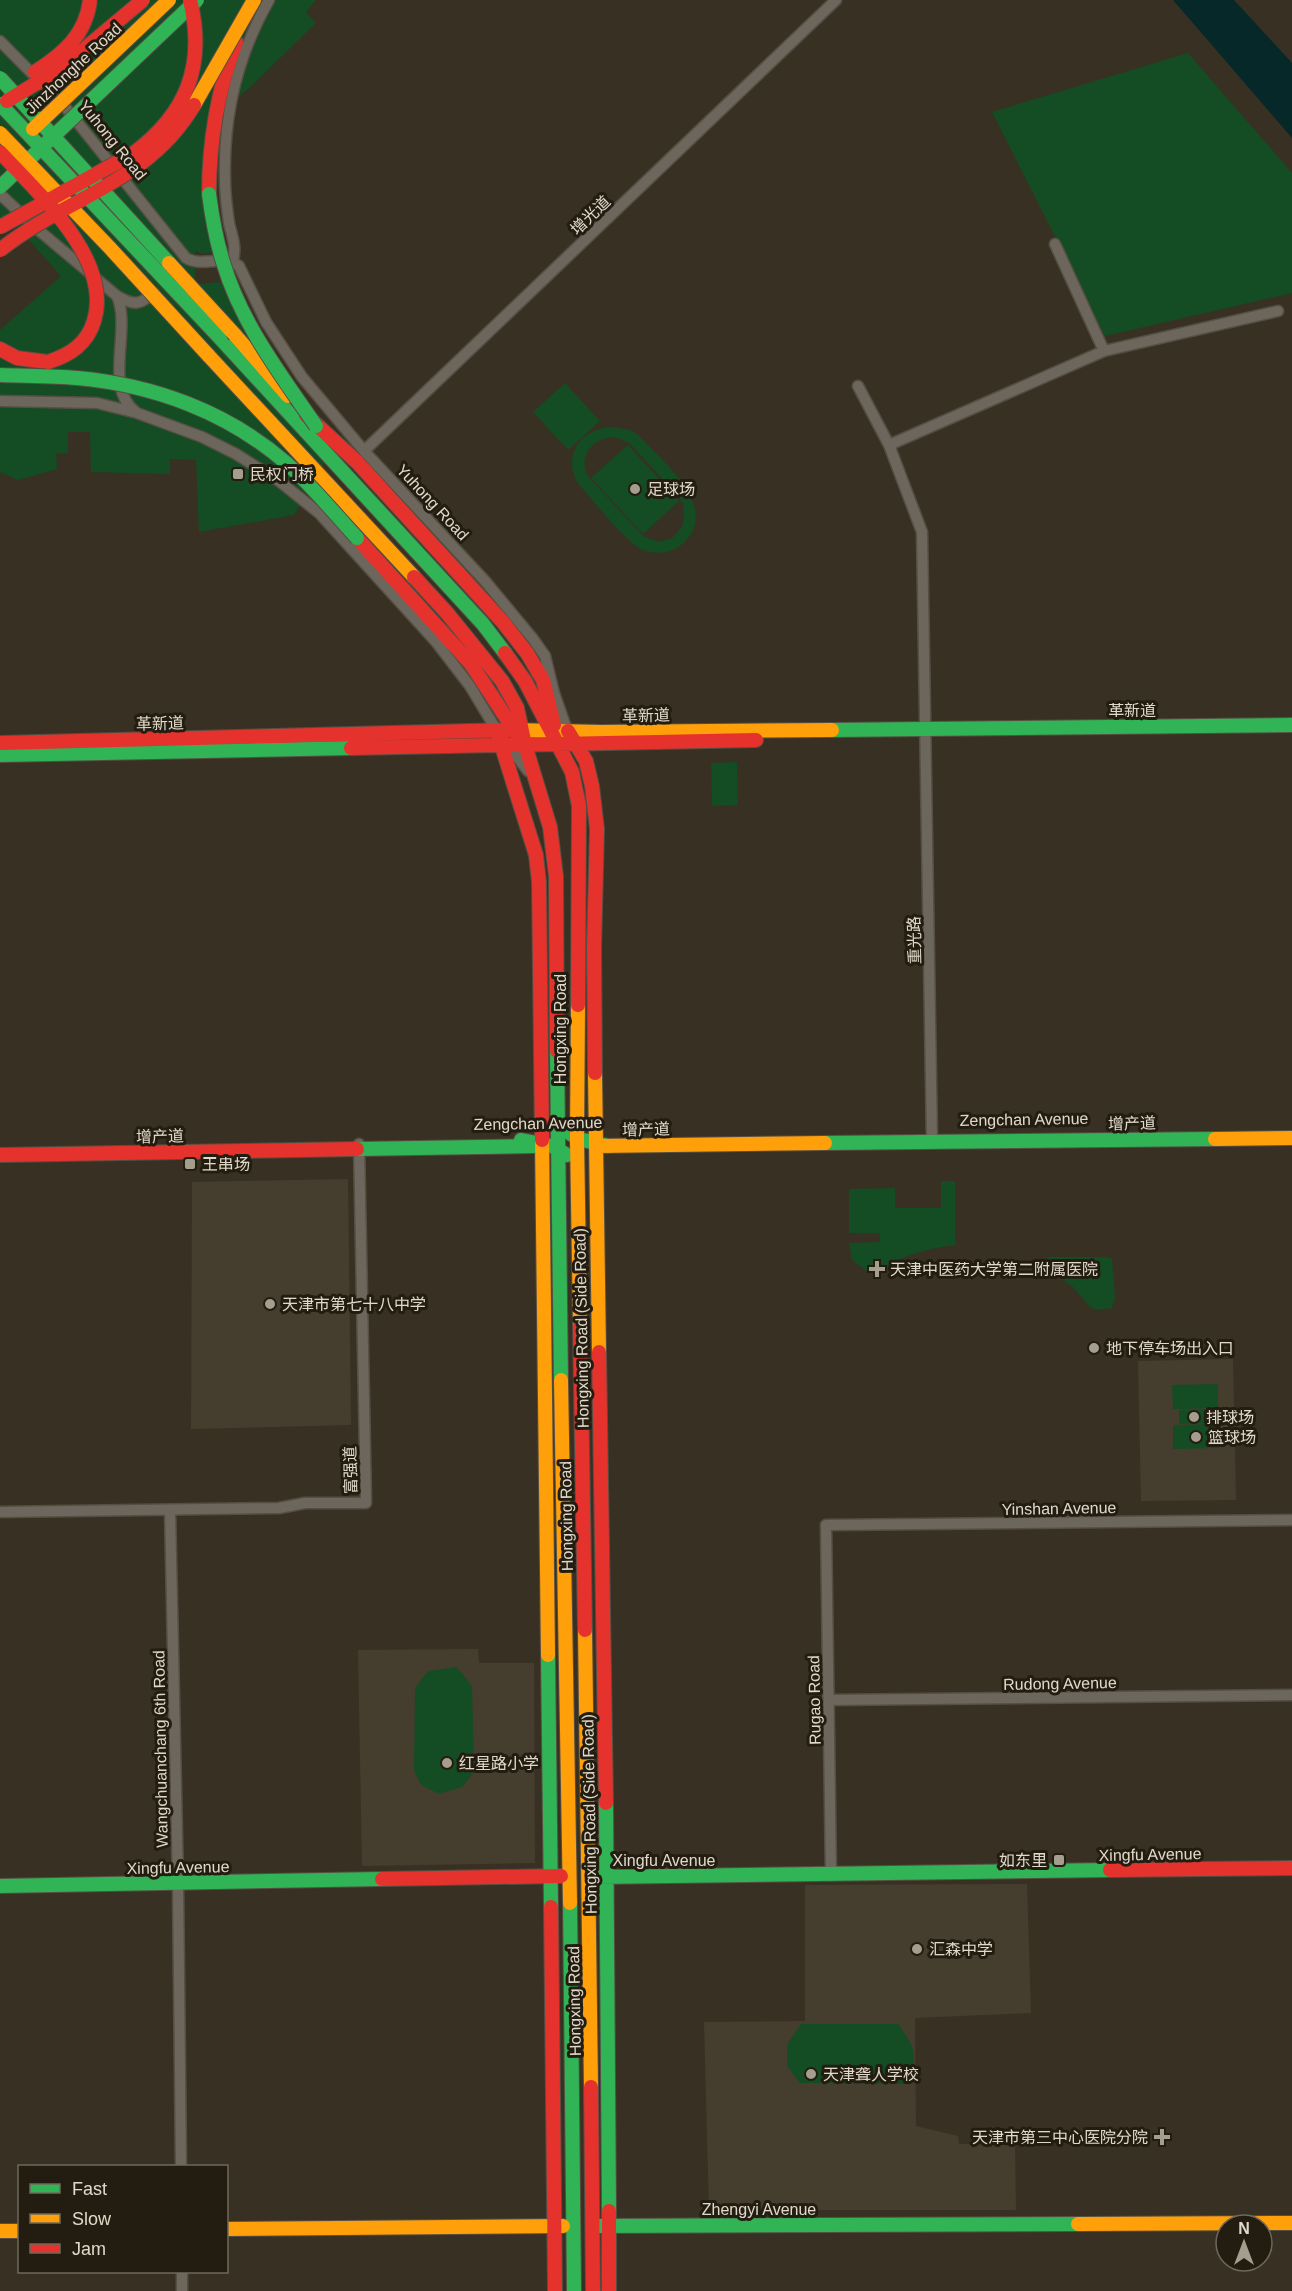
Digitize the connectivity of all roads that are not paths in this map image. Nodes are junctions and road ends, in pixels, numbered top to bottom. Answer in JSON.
{"nodes":[{"id":1,"x":90,"y":0,"type":"edge"},
{"id":2,"x":143,"y":0,"type":"edge"},
{"id":3,"x":169,"y":0,"type":"edge"},
{"id":4,"x":190,"y":0,"type":"edge"},
{"id":5,"x":196,"y":0,"type":"edge"},
{"id":6,"x":269,"y":0,"type":"edge"},
{"id":7,"x":836,"y":0,"type":"edge"},
{"id":8,"x":252,"y":4,"type":"edge"},
{"id":9,"x":0,"y":41,"type":"edge"},
{"id":10,"x":0,"y":78,"type":"edge"},
{"id":11,"x":0,"y":94,"type":"edge"},
{"id":12,"x":0,"y":104,"type":"edge"},
{"id":13,"x":0,"y":133,"type":"edge"},
{"id":14,"x":0,"y":152,"type":"edge"},
{"id":15,"x":0,"y":160,"type":"edge"},
{"id":16,"x":0,"y":187,"type":"edge"},
{"id":17,"x":0,"y":194,"type":"edge"},
{"id":18,"x":0,"y":227,"type":"edge"},
{"id":19,"x":1055,"y":244,"type":"dead end"},
{"id":20,"x":0,"y":250,"type":"edge"},
{"id":21,"x":183,"y":254,"type":"junction"},
{"id":22,"x":235,"y":259,"type":"junction"},
{"id":23,"x":183,"y":271,"type":"junction"},
{"id":24,"x":117,"y":296,"type":"junction"},
{"id":25,"x":142,"y":303,"type":"junction"},
{"id":26,"x":1278,"y":311,"type":"dead end"},
{"id":27,"x":0,"y":349,"type":"edge"},
{"id":28,"x":1104,"y":351,"type":"junction"},
{"id":29,"x":0,"y":375,"type":"edge"},
{"id":30,"x":858,"y":386,"type":"dead end"},
{"id":31,"x":0,"y":387,"type":"edge"},
{"id":32,"x":121,"y":390,"type":"junction"},
{"id":33,"x":5,"y":401,"type":"edge"},
{"id":34,"x":101,"y":404,"type":"junction"},
{"id":35,"x":137,"y":413,"type":"junction"},
{"id":36,"x":316,"y":426,"type":"junction"},
{"id":37,"x":889,"y":445,"type":"junction"},
{"id":38,"x":364,"y":451,"type":"junction"},
{"id":39,"x":308,"y":486,"type":"junction"},
{"id":40,"x":1292,"y":725,"type":"edge"},
{"id":41,"x":518,"y":730,"type":"junction"},
{"id":42,"x":497,"y":731,"type":"junction"},
{"id":43,"x":926,"y":732,"type":"junction"},
{"id":44,"x":1292,"y":733,"type":"edge"},
{"id":45,"x":563,"y":737,"type":"junction"},
{"id":46,"x":0,"y":743,"type":"edge"},
{"id":47,"x":505,"y":745,"type":"junction"},
{"id":48,"x":525,"y":745,"type":"junction"},
{"id":49,"x":0,"y":755,"type":"edge"},
{"id":50,"x":537,"y":784,"type":"junction"},
{"id":51,"x":556,"y":1108,"type":"junction"},
{"id":52,"x":1292,"y":1132,"type":"edge"},
{"id":53,"x":1292,"y":1138,"type":"edge"},
{"id":54,"x":932,"y":1139,"type":"junction"},
{"id":55,"x":522,"y":1143,"type":"joint"},
{"id":56,"x":575,"y":1144,"type":"junction"},
{"id":57,"x":359,"y":1146,"type":"junction"},
{"id":58,"x":0,"y":1148,"type":"edge"},
{"id":59,"x":0,"y":1155,"type":"edge"},
{"id":60,"x":577,"y":1170,"type":"junction"},
{"id":61,"x":170,"y":1510,"type":"junction"},
{"id":62,"x":0,"y":1512,"type":"edge"},
{"id":63,"x":1292,"y":1521,"type":"edge"},
{"id":64,"x":826,"y":1525,"type":"joint"},
{"id":65,"x":1292,"y":1695,"type":"edge"},
{"id":66,"x":829,"y":1700,"type":"junction"},
{"id":67,"x":1292,"y":1866,"type":"edge"},
{"id":68,"x":831,"y":1871,"type":"junction"},
{"id":69,"x":551,"y":1873,"type":"junction"},
{"id":70,"x":570,"y":1873,"type":"junction"},
{"id":71,"x":589,"y":1873,"type":"junction"},
{"id":72,"x":606,"y":1873,"type":"junction"},
{"id":73,"x":0,"y":1879,"type":"edge"},
{"id":74,"x":178,"y":1879,"type":"junction"},
{"id":75,"x":0,"y":1886,"type":"edge"},
{"id":76,"x":181,"y":2165,"type":"edge"},
{"id":77,"x":1292,"y":2223,"type":"edge"},
{"id":78,"x":228,"y":2229,"type":"edge"},
{"id":79,"x":554,"y":2230,"type":"junction"},
{"id":80,"x":574,"y":2230,"type":"junction"},
{"id":81,"x":593,"y":2230,"type":"junction"},
{"id":82,"x":608,"y":2230,"type":"junction"},
{"id":83,"x":1214,"y":2230,"type":"edge"},
{"id":84,"x":1274,"y":2230,"type":"edge"},
{"id":85,"x":1292,"y":2230,"type":"edge"},
{"id":86,"x":0,"y":2231,"type":"edge"},
{"id":87,"x":18,"y":2231,"type":"edge"},
{"id":88,"x":228,"y":2236,"type":"edge"},
{"id":89,"x":0,"y":2238,"type":"edge"},
{"id":90,"x":18,"y":2238,"type":"edge"},
{"id":91,"x":182,"y":2273,"type":"edge"},
{"id":92,"x":182,"y":2291,"type":"edge"},
{"id":93,"x":555,"y":2291,"type":"edge"},
{"id":94,"x":574,"y":2291,"type":"edge"},
{"id":95,"x":593,"y":2291,"type":"edge"},
{"id":96,"x":609,"y":2291,"type":"edge"}],
"edges":[{"from":1,"to":11,"type":"main road","bridge":true},
{"from":2,"to":12,"type":"main road","bridge":true},
{"from":3,"to":15,"type":"main road","name":"Jinzhonghe Road","bridge":true},
{"from":4,"to":18,"type":"main road","bridge":true},
{"from":5,"to":16,"type":"main road","bridge":true},
{"from":6,"to":22,"type":"street","name":"Yuhong Road"},
{"from":7,"to":38,"type":"street","name":"增光道"},
{"from":8,"to":20,"type":"main road","bridge":true},
{"from":8,"to":36,"type":"main road","bridge":true},
{"from":9,"to":21,"type":"street","name":"Yuhong Road"},
{"from":10,"to":36,"type":"main road","bridge":true},
{"from":12,"to":45,"type":"main road","bridge":true},
{"from":13,"to":41,"type":"main road","bridge":true},
{"from":14,"to":27,"type":"main road","bridge":true},
{"from":17,"to":24,"type":"street"},
{"from":19,"to":28,"type":"street"},
{"from":21,"to":22,"type":"street"},
{"from":21,"to":23,"type":"street"},
{"from":22,"to":23,"type":"street"},
{"from":22,"to":38,"type":"street","name":"Yuhong Road"},
{"from":23,"to":25,"type":"street"},
{"from":24,"to":25,"type":"street"},
{"from":24,"to":32,"type":"street"},
{"from":25,"to":32,"type":"street"},
{"from":26,"to":28,"type":"street"},
{"from":28,"to":37,"type":"street"},
{"from":29,"to":39,"type":"main road","bridge":true},
{"from":30,"to":37,"type":"street","name":"重光路"},
{"from":31,"to":39,"type":"main road","bridge":true},
{"from":32,"to":34,"type":"street"},
{"from":32,"to":35,"type":"street"},
{"from":33,"to":34,"type":"street"},
{"from":34,"to":35,"type":"street"},
{"from":35,"to":42,"type":"street"},
{"from":36,"to":45,"type":"main road"},
{"from":37,"to":43,"type":"street","name":"重光路"},
{"from":38,"to":45,"type":"street","name":"Yuhong Road"},
{"from":39,"to":41,"type":"main road","bridge":true},
{"from":40,"to":43,"type":"main road","name":"革新道"},
{"from":41,"to":42,"type":"main road","name":"革新道"},
{"from":41,"to":45,"type":"main road","name":"革新道"},
{"from":41,"to":48,"type":"main road"},
{"from":42,"to":46,"type":"main road","name":"革新道"},
{"from":42,"to":47,"type":"main road","name":"Hongxing Road (Side Road)"},
{"from":43,"to":44,"type":"main road","name":"革新道"},
{"from":43,"to":45,"type":"main road","name":"革新道"},
{"from":43,"to":54,"type":"street","name":"重光路"},
{"from":45,"to":48,"type":"main road","name":"革新道"},
{"from":45,"to":56,"type":"main road","name":"Hongxing Road"},
{"from":45,"to":56,"type":"main road","name":"Hongxing Road (Side Road)"},
{"from":47,"to":48,"type":"main road","name":"革新道"},
{"from":47,"to":49,"type":"main road","name":"革新道"},
{"from":47,"to":50,"type":"street"},
{"from":47,"to":56,"type":"main road","name":"Hongxing Road (Side Road)"},
{"from":48,"to":50,"type":"main road","name":"Hongxing Road"},
{"from":50,"to":51,"type":"main road","name":"Hongxing Road"},
{"from":51,"to":56,"type":"main road","name":"Hongxing Road"},
{"from":51,"to":56,"type":"main road"},
{"from":52,"to":54,"type":"main road","name":"Zengchan Avenue"},
{"from":53,"to":54,"type":"main road","name":"增产道"},
{"from":54,"to":56,"type":"main road","name":"增产道"},
{"from":55,"to":56,"type":"main road","name":"增产道"},
{"from":55,"to":57,"type":"main road","name":"Zengchan Avenue"},
{"from":56,"to":60,"type":"main road"},
{"from":56,"to":60,"type":"main road"},
{"from":56,"to":69,"type":"main road","name":"Hongxing Road (Side Road)"},
{"from":56,"to":70,"type":"main road","name":"Hongxing Road"},
{"from":56,"to":72,"type":"main road","name":"Hongxing Road (Side Road)"},
{"from":57,"to":58,"type":"main road","name":"Zengchan Avenue"},
{"from":57,"to":59,"type":"main road","name":"增产道"},
{"from":57,"to":61,"type":"street","name":"富强道"},
{"from":60,"to":71,"type":"main road","name":"Hongxing Road"},
{"from":61,"to":62,"type":"street","name":"富强道"},
{"from":61,"to":74,"type":"street","name":"Wangchuanchang 6th Road"},
{"from":63,"to":64,"type":"street","name":"Yinshan Avenue"},
{"from":64,"to":66,"type":"street","name":"Rugao Road"},
{"from":65,"to":66,"type":"street","name":"Rudong Avenue"},
{"from":66,"to":68,"type":"street","name":"Rugao Road"},
{"from":67,"to":68,"type":"main road","name":"Xingfu Avenue"},
{"from":68,"to":72,"type":"main road","name":"Xingfu Avenue"},
{"from":69,"to":70,"type":"main road","name":"Xingfu Avenue"},
{"from":69,"to":74,"type":"main road","name":"Xingfu Avenue"},
{"from":69,"to":79,"type":"main road","name":"Hongxing Road (Side Road)"},
{"from":70,"to":71,"type":"main road","name":"Xingfu Avenue"},
{"from":70,"to":80,"type":"main road","name":"Hongxing Road"},
{"from":71,"to":72,"type":"main road","name":"Xingfu Avenue"},
{"from":71,"to":81,"type":"main road","name":"Hongxing Road"},
{"from":72,"to":82,"type":"main road","name":"Hongxing Road (Side Road)"},
{"from":73,"to":74,"type":"main road","name":"Xingfu Avenue"},
{"from":74,"to":75,"type":"main road","name":"Xingfu Avenue"},
{"from":74,"to":76,"type":"street","name":"Wangchuanchang 6th Road"},
{"from":77,"to":82,"type":"main road","name":"Zhengyi Avenue"},
{"from":78,"to":79,"type":"main road","name":"Zhengyi Avenue"},
{"from":79,"to":80,"type":"main road","name":"Zhengyi Avenue"},
{"from":79,"to":88,"type":"main road","name":"Zhengyi Avenue"},
{"from":79,"to":93,"type":"main road","name":"Hongxing Road (Side Road)"},
{"from":80,"to":81,"type":"main road","name":"Zhengyi Avenue"},
{"from":80,"to":94,"type":"main road","name":"Hongxing Road"},
{"from":81,"to":82,"type":"main road","name":"Zhengyi Avenue"},
{"from":81,"to":95,"type":"main road","name":"Hongxing Road"},
{"from":82,"to":83,"type":"main road","name":"Zhengyi Avenue"},
{"from":82,"to":96,"type":"main road","name":"Hongxing Road (Side Road)"},
{"from":84,"to":85,"type":"main road"},
{"from":86,"to":87,"type":"main road"},
{"from":89,"to":90,"type":"main road"},
{"from":91,"to":92,"type":"street"}]}
